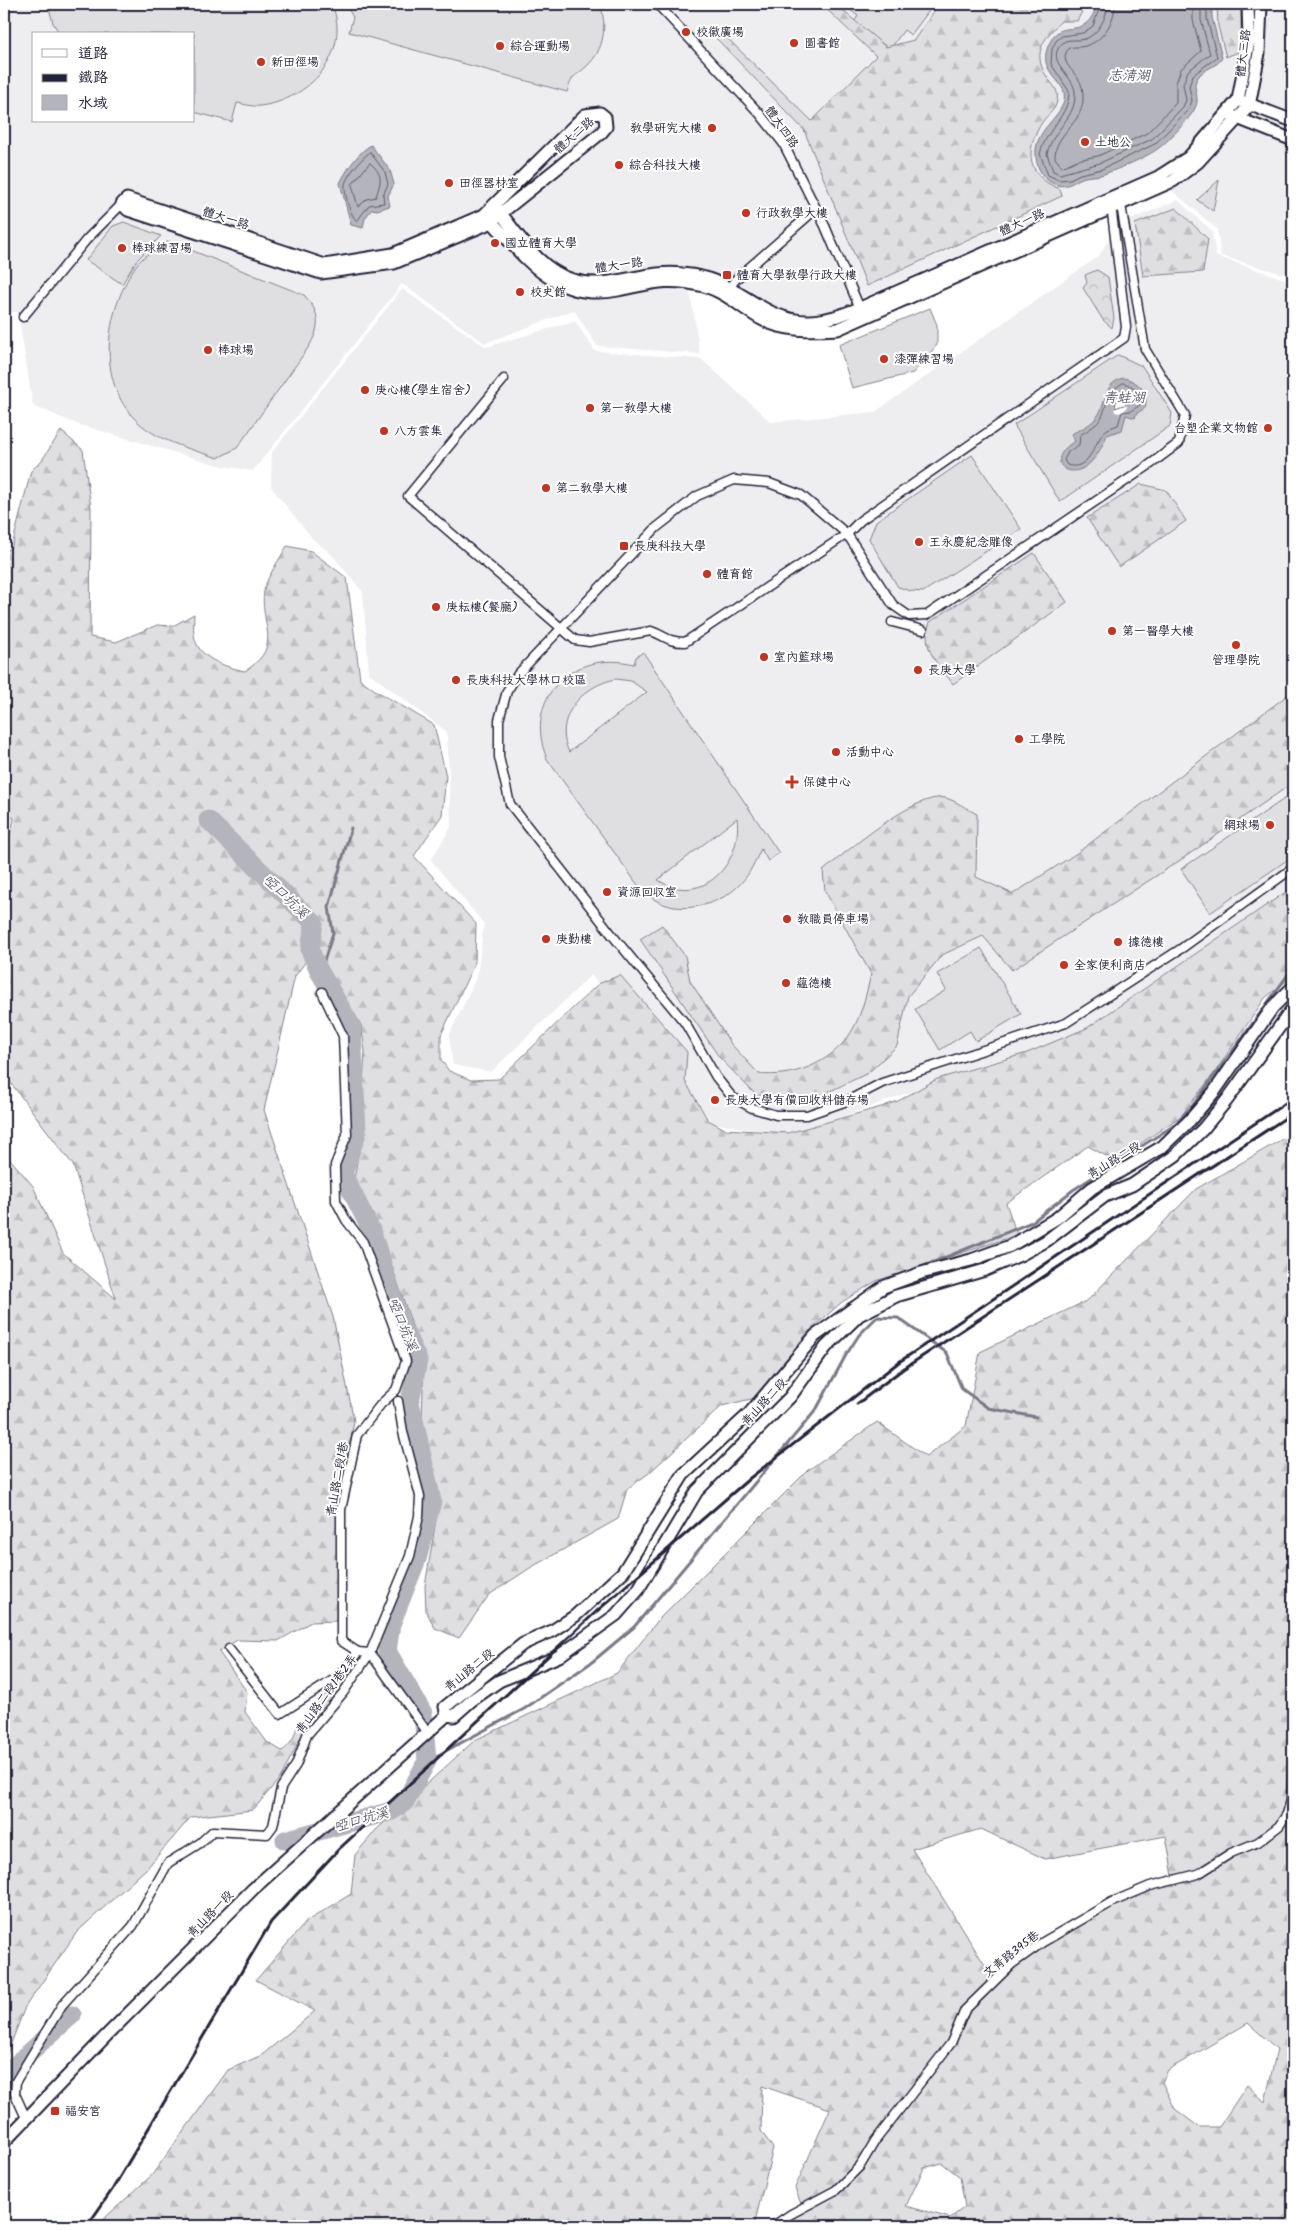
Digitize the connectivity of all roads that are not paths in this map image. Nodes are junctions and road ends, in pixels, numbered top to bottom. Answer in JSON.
{"nodes":[{"id":1,"x":657,"y":4,"type":"edge"},
{"id":2,"x":1248,"y":4,"type":"edge"},
{"id":3,"x":1260,"y":4,"type":"edge"},
{"id":4,"x":1238,"y":100,"type":"junction"},
{"id":5,"x":1249,"y":106,"type":"junction"},
{"id":6,"x":1226,"y":113,"type":"junction"},
{"id":7,"x":1237,"y":118,"type":"junction"},
{"id":8,"x":1293,"y":121,"type":"edge"},
{"id":9,"x":1293,"y":140,"type":"edge"},
{"id":10,"x":122,"y":204,"type":"joint"},
{"id":11,"x":1114,"y":204,"type":"junction"},
{"id":12,"x":497,"y":209,"type":"junction"},
{"id":13,"x":816,"y":209,"type":"junction"},
{"id":14,"x":488,"y":218,"type":"junction"},
{"id":15,"x":1126,"y":218,"type":"dead end"},
{"id":16,"x":1105,"y":226,"type":"dead end"},
{"id":17,"x":727,"y":292,"type":"junction"},
{"id":18,"x":862,"y":312,"type":"junction"},
{"id":19,"x":23,"y":317,"type":"dead end"},
{"id":20,"x":504,"y":379,"type":"dead end"},
{"id":21,"x":847,"y":534,"type":"junction"},
{"id":22,"x":892,"y":622,"type":"dead end"},
{"id":23,"x":562,"y":628,"type":"junction"},
{"id":24,"x":923,"y":630,"type":"dead end"},
{"id":25,"x":1293,"y":868,"type":"edge"},
{"id":26,"x":1293,"y":987,"type":"edge"},
{"id":27,"x":322,"y":992,"type":"dead end"},
{"id":28,"x":1293,"y":1008,"type":"edge"},
{"id":29,"x":398,"y":1401,"type":"dead end"},
{"id":30,"x":229,"y":1650,"type":"dead end"},
{"id":31,"x":358,"y":1652,"type":"junction"},
{"id":32,"x":370,"y":1653,"type":"junction"},
{"id":33,"x":446,"y":1715,"type":"junction"},
{"id":34,"x":428,"y":1732,"type":"junction"},
{"id":35,"x":1293,"y":1760,"type":"edge"},
{"id":36,"x":26,"y":2118,"type":"junction"},
{"id":37,"x":4,"y":2142,"type":"edge"},
{"id":38,"x":773,"y":2226,"type":"edge"}],
"edges":[{"from":1,"to":13,"type":"street","name":"體大四路"},
{"from":2,"to":4,"type":"street","name":"體大三路"},
{"from":3,"to":5,"type":"street","name":"體大三路"},
{"from":4,"to":5,"type":"street"},
{"from":4,"to":6,"type":"street","name":"體大一路"},
{"from":5,"to":7,"type":"street","name":"體大一路"},
{"from":5,"to":8,"type":"street"},
{"from":6,"to":7,"type":"street"},
{"from":6,"to":11,"type":"street","name":"體大一路"},
{"from":7,"to":9,"type":"street"},
{"from":7,"to":11,"type":"street","name":"體大一路"},
{"from":10,"to":14,"type":"street","name":"體大一路"},
{"from":10,"to":19,"type":"street","name":"體大一路"},
{"from":11,"to":18,"type":"street","name":"體大一路"},
{"from":11,"to":21,"type":"street"},
{"from":11,"to":21,"type":"street"},
{"from":12,"to":12,"type":"street","name":"體大二路"},
{"from":12,"to":14,"type":"street","name":"體大二路"},
{"from":12,"to":17,"type":"street","name":"體大一路"},
{"from":13,"to":17,"type":"street"},
{"from":13,"to":18,"type":"street","name":"體大四路"},
{"from":14,"to":17,"type":"street","name":"體大一路"},
{"from":15,"to":16,"type":"street"},
{"from":17,"to":18,"type":"street","name":"體大一路"},
{"from":20,"to":23,"type":"street"},
{"from":21,"to":23,"type":"street"},
{"from":21,"to":23,"type":"street"},
{"from":22,"to":24,"type":"street"},
{"from":23,"to":25,"type":"street"},
{"from":26,"to":33,"type":"street","name":"青山路二段"},
{"from":27,"to":31,"type":"street","name":"青山路二段1巷"},
{"from":28,"to":33,"type":"street","name":"青山路二段"},
{"from":29,"to":32,"type":"street","name":"青山路二段1巷2弄"},
{"from":30,"to":31,"type":"street"},
{"from":31,"to":32,"type":"street"},
{"from":32,"to":34,"type":"street"},
{"from":32,"to":36,"type":"street","name":"青山路二段1巷2弄"},
{"from":33,"to":34,"type":"street","name":"青山路一段"},
{"from":34,"to":36,"type":"street","name":"青山路一段"},
{"from":35,"to":38,"type":"street","name":"文青路395巷"},
{"from":36,"to":37,"type":"street","name":"青山路一段"}]}
